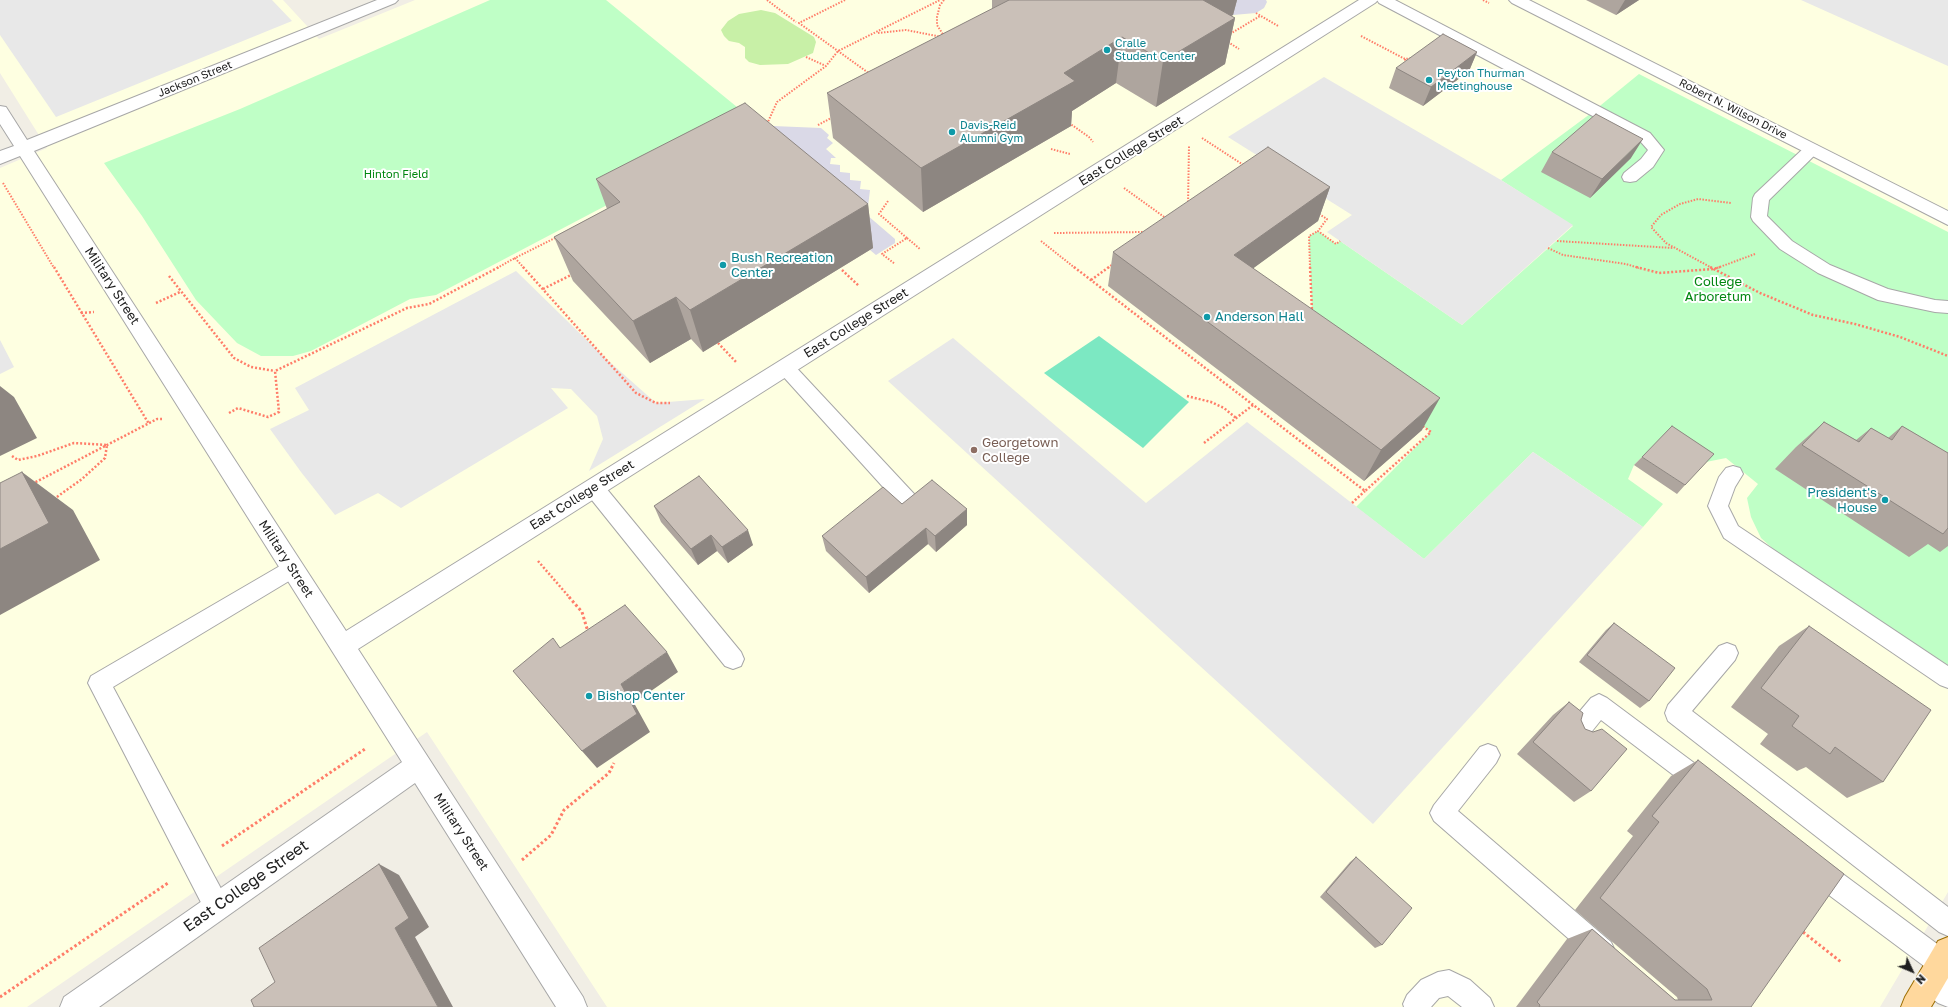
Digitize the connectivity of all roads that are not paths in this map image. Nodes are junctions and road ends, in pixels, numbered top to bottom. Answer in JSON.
{"nodes":[{"id":1,"x":390,"y":0,"type":"edge"},
{"id":2,"x":1370,"y":0,"type":"edge"},
{"id":3,"x":1384,"y":0,"type":"edge"},
{"id":4,"x":1517,"y":0,"type":"edge"},
{"id":5,"x":0,"y":111,"type":"edge"},
{"id":6,"x":24,"y":148,"type":"junction"},
{"id":7,"x":1812,"y":150,"type":"junction"},
{"id":8,"x":0,"y":158,"type":"edge"},
{"id":9,"x":1630,"y":177,"type":"dead end"},
{"id":10,"x":1948,"y":219,"type":"edge"},
{"id":11,"x":1948,"y":307,"type":"edge"},
{"id":12,"x":786,"y":368,"type":"junction"},
{"id":13,"x":1733,"y":474,"type":"dead end"},
{"id":14,"x":594,"y":488,"type":"junction"},
{"id":15,"x":909,"y":502,"type":"edge"},
{"id":16,"x":292,"y":569,"type":"junction"},
{"id":17,"x":342,"y":646,"type":"junction"},
{"id":18,"x":1727,"y":653,"type":"dead end"},
{"id":19,"x":733,"y":659,"type":"dead end"},
{"id":20,"x":1948,"y":678,"type":"edge"},
{"id":21,"x":1578,"y":732,"type":"edge"},
{"id":22,"x":1488,"y":755,"type":"dead end"},
{"id":23,"x":418,"y":766,"type":"junction"},
{"id":24,"x":1720,"y":796,"type":"edge"},
{"id":25,"x":1796,"y":854,"type":"edge"},
{"id":26,"x":217,"y":907,"type":"junction"},
{"id":27,"x":1948,"y":923,"type":"edge"},
{"id":28,"x":1620,"y":966,"type":"edge"},
{"id":29,"x":1942,"y":972,"type":"edge"},
{"id":30,"x":1416,"y":1004,"type":"dead end"},
{"id":31,"x":74,"y":1007,"type":"edge"},
{"id":32,"x":573,"y":1007,"type":"edge"},
{"id":33,"x":1481,"y":1007,"type":"edge"},
{"id":34,"x":1915,"y":1007,"type":"edge"}],
"edges":[{"from":1,"to":6,"type":"street","name":"Jackson Street"},
{"from":2,"to":12,"type":"street","name":"East College Street"},
{"from":3,"to":9,"type":"lane"},
{"from":4,"to":7,"type":"street","name":"Robert N. Wilson Drive"},
{"from":5,"to":6,"type":"street","name":"Military Street"},
{"from":6,"to":8,"type":"street","name":"Jackson Street"},
{"from":6,"to":16,"type":"street","name":"Military Street"},
{"from":7,"to":10,"type":"street","name":"Robert N. Wilson Drive"},
{"from":7,"to":11,"type":"lane"},
{"from":12,"to":14,"type":"street","name":"East College Street"},
{"from":12,"to":15,"type":"lane"},
{"from":13,"to":20,"type":"lane"},
{"from":14,"to":17,"type":"street","name":"East College Street"},
{"from":14,"to":19,"type":"lane"},
{"from":16,"to":17,"type":"street","name":"Military Street"},
{"from":16,"to":26,"type":"lane"},
{"from":17,"to":23,"type":"street","name":"Military Street"},
{"from":18,"to":27,"type":"lane"},
{"from":21,"to":24,"type":"lane"},
{"from":22,"to":28,"type":"lane"},
{"from":23,"to":26,"type":"street","name":"East College Street"},
{"from":23,"to":32,"type":"street","name":"Military Street"},
{"from":25,"to":29,"type":"lane"},
{"from":26,"to":31,"type":"street","name":"East College Street"},
{"from":29,"to":34,"type":"main road"},
{"from":30,"to":33,"type":"lane"}]}
